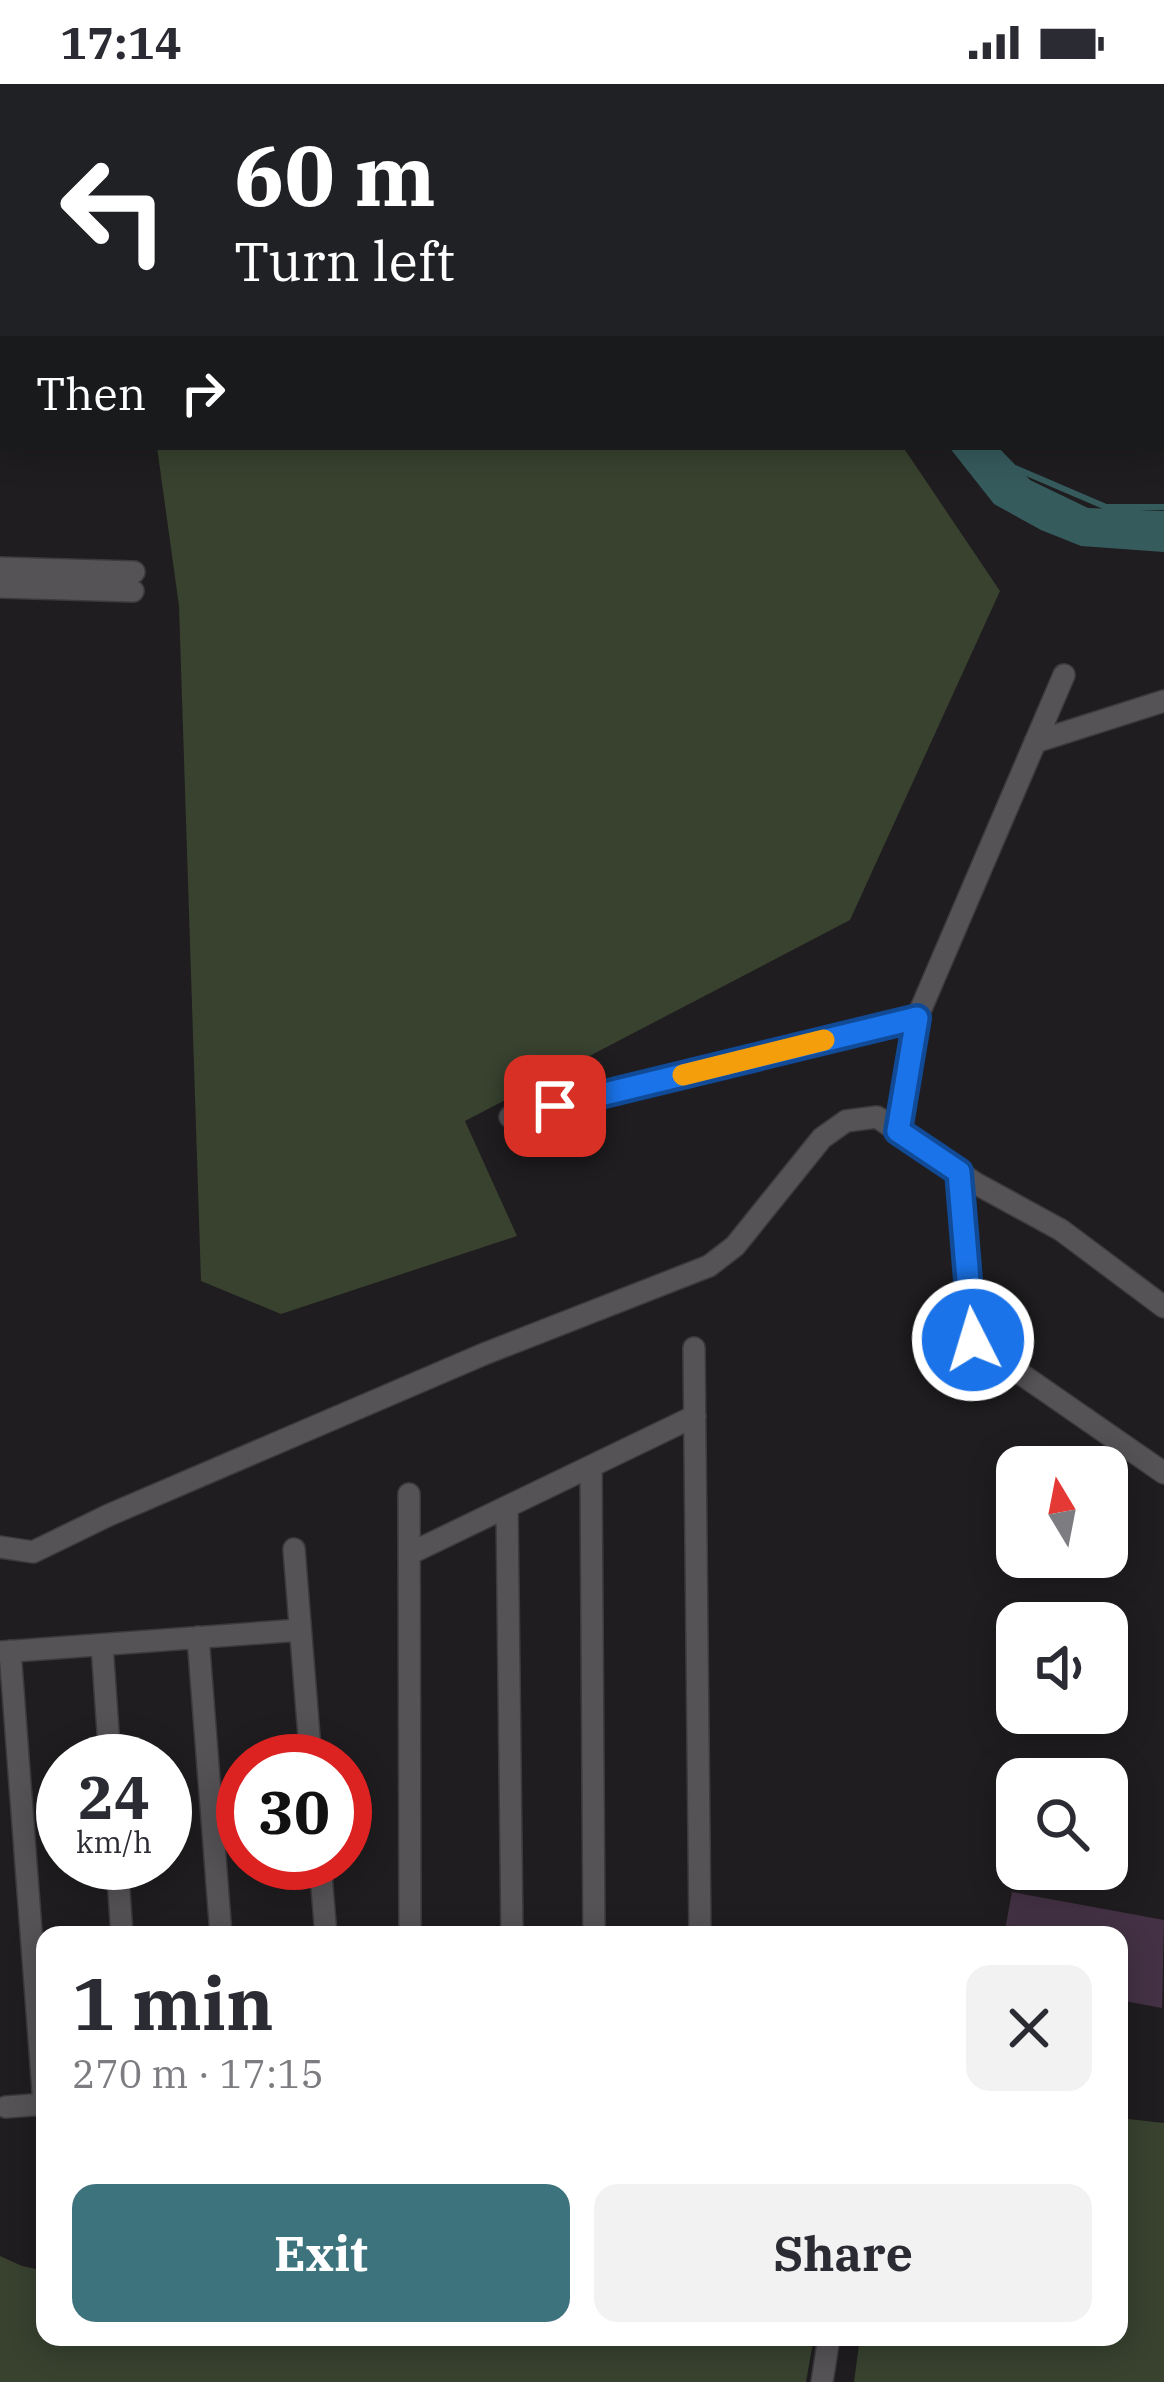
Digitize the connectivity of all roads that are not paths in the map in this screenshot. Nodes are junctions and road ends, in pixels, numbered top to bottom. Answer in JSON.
{"nodes":[{"id":1,"x":0,"y":568,"type":"edge"},
{"id":2,"x":0,"y":587,"type":"edge"},
{"id":3,"x":1064,"y":675,"type":"dead end"},
{"id":4,"x":1164,"y":701,"type":"edge"},
{"id":5,"x":1035,"y":742,"type":"junction"},
{"id":6,"x":917,"y":1018,"type":"junction"},
{"id":7,"x":510,"y":1117,"type":"dead end"},
{"id":8,"x":898,"y":1131,"type":"junction"},
{"id":9,"x":959,"y":1172,"type":"junction"},
{"id":10,"x":1164,"y":1307,"type":"edge"},
{"id":11,"x":694,"y":1348,"type":"dead end"},
{"id":12,"x":695,"y":1416,"type":"junction"},
{"id":13,"x":591,"y":1466,"type":"junction"},
{"id":14,"x":1164,"y":1473,"type":"edge"},
{"id":15,"x":409,"y":1494,"type":"dead end"},
{"id":16,"x":507,"y":1507,"type":"junction"},
{"id":17,"x":0,"y":1547,"type":"edge"},
{"id":18,"x":294,"y":1549,"type":"dead end"},
{"id":19,"x":409,"y":1554,"type":"junction"},
{"id":20,"x":301,"y":1630,"type":"junction"},
{"id":21,"x":198,"y":1637,"type":"junction"},
{"id":22,"x":102,"y":1645,"type":"junction"},
{"id":23,"x":5,"y":1652,"type":"edge"},
{"id":24,"x":108,"y":1734,"type":"edge"},
{"id":25,"x":309,"y":1734,"type":"edge"},
{"id":26,"x":119,"y":1890,"type":"edge"},
{"id":27,"x":322,"y":1890,"type":"edge"},
{"id":28,"x":121,"y":1926,"type":"edge"},
{"id":29,"x":220,"y":1926,"type":"edge"},
{"id":30,"x":325,"y":1926,"type":"edge"},
{"id":31,"x":410,"y":1926,"type":"edge"},
{"id":32,"x":512,"y":1926,"type":"edge"},
{"id":33,"x":594,"y":1926,"type":"edge"},
{"id":34,"x":700,"y":1926,"type":"edge"},
{"id":35,"x":36,"y":2011,"type":"edge"},
{"id":36,"x":36,"y":2105,"type":"edge"},
{"id":37,"x":6,"y":2107,"type":"dead end"},
{"id":38,"x":828,"y":2346,"type":"edge"},
{"id":39,"x":822,"y":2382,"type":"edge"}],
"edges":[{"from":1,"to":2,"type":"street"},
{"from":3,"to":5,"type":"street"},
{"from":4,"to":5,"type":"street"},
{"from":5,"to":6,"type":"street"},
{"from":6,"to":7,"type":"street"},
{"from":6,"to":8,"type":"street"},
{"from":8,"to":9,"type":"street"},
{"from":8,"to":17,"type":"street"},
{"from":9,"to":10,"type":"street"},
{"from":9,"to":14,"type":"street"},
{"from":11,"to":12,"type":"street"},
{"from":12,"to":13,"type":"street"},
{"from":12,"to":34,"type":"street"},
{"from":13,"to":16,"type":"street"},
{"from":13,"to":33,"type":"street"},
{"from":15,"to":19,"type":"street"},
{"from":16,"to":19,"type":"street"},
{"from":16,"to":32,"type":"street"},
{"from":18,"to":20,"type":"street"},
{"from":19,"to":31,"type":"street"},
{"from":20,"to":21,"type":"street"},
{"from":20,"to":25,"type":"street"},
{"from":21,"to":22,"type":"street"},
{"from":21,"to":29,"type":"street"},
{"from":22,"to":23,"type":"street"},
{"from":22,"to":24,"type":"street"},
{"from":23,"to":35,"type":"street"},
{"from":26,"to":28,"type":"street"},
{"from":27,"to":30,"type":"street"},
{"from":36,"to":37,"type":"street"},
{"from":38,"to":39,"type":"street"}]}
